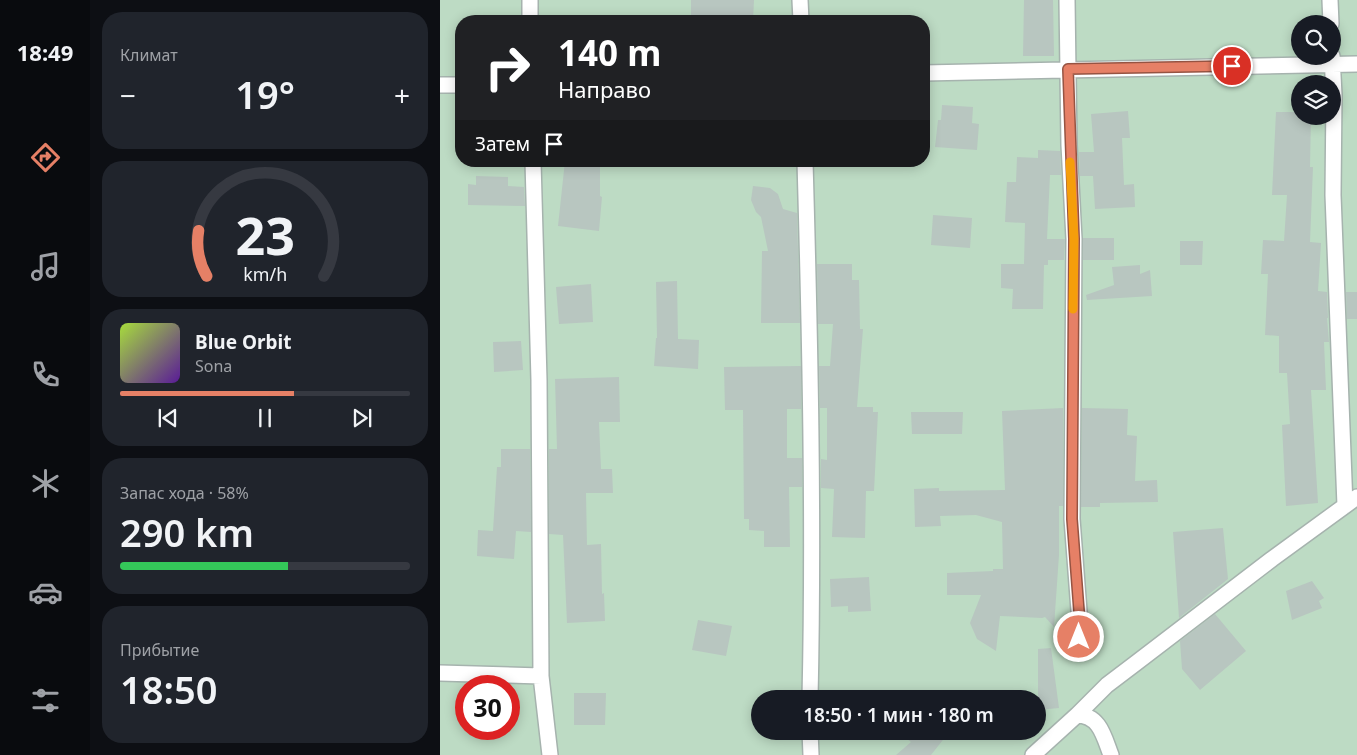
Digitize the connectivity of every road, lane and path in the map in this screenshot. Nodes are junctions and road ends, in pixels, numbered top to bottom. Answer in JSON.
{"nodes":[{"id":1,"x":530,"y":0,"type":"edge"},
{"id":2,"x":800,"y":0,"type":"edge"},
{"id":3,"x":1067,"y":0,"type":"edge"},
{"id":4,"x":1330,"y":0,"type":"edge"},
{"id":5,"x":530,"y":15,"type":"edge"},
{"id":6,"x":801,"y":15,"type":"edge"},
{"id":7,"x":1331,"y":15,"type":"edge"},
{"id":8,"x":1291,"y":61,"type":"edge"},
{"id":9,"x":1341,"y":61,"type":"edge"},
{"id":10,"x":1357,"y":64,"type":"edge"},
{"id":11,"x":1332,"y":65,"type":"edge"},
{"id":12,"x":1068,"y":69,"type":"junction"},
{"id":13,"x":930,"y":73,"type":"edge"},
{"id":14,"x":440,"y":85,"type":"edge"},
{"id":15,"x":455,"y":85,"type":"edge"},
{"id":16,"x":533,"y":167,"type":"edge"},
{"id":17,"x":805,"y":167,"type":"edge"},
{"id":18,"x":1357,"y":497,"type":"edge"},
{"id":19,"x":1345,"y":506,"type":"junction"},
{"id":20,"x":1078,"y":649,"type":"dead end"},
{"id":21,"x":440,"y":673,"type":"edge"},
{"id":22,"x":542,"y":676,"type":"junction"},
{"id":23,"x":810,"y":690,"type":"edge"},
{"id":24,"x":1077,"y":716,"type":"junction"},
{"id":25,"x":810,"y":740,"type":"edge"},
{"id":26,"x":550,"y":755,"type":"edge"},
{"id":27,"x":811,"y":755,"type":"edge"},
{"id":28,"x":1033,"y":755,"type":"edge"},
{"id":29,"x":1111,"y":755,"type":"edge"}],
"edges":[{"from":1,"to":5,"type":"street"},
{"from":2,"to":6,"type":"street"},
{"from":3,"to":12,"type":"street"},
{"from":4,"to":7,"type":"street"},
{"from":8,"to":12,"type":"street"},
{"from":9,"to":10,"type":"street"},
{"from":11,"to":19,"type":"street"},
{"from":12,"to":13,"type":"street"},
{"from":12,"to":20,"type":"street"},
{"from":14,"to":15,"type":"street"},
{"from":16,"to":22,"type":"street"},
{"from":17,"to":23,"type":"street"},
{"from":18,"to":19,"type":"street"},
{"from":19,"to":24,"type":"street"},
{"from":21,"to":22,"type":"street"},
{"from":22,"to":26,"type":"street"},
{"from":24,"to":28,"type":"street"},
{"from":24,"to":29,"type":"street"},
{"from":25,"to":27,"type":"street"}]}
